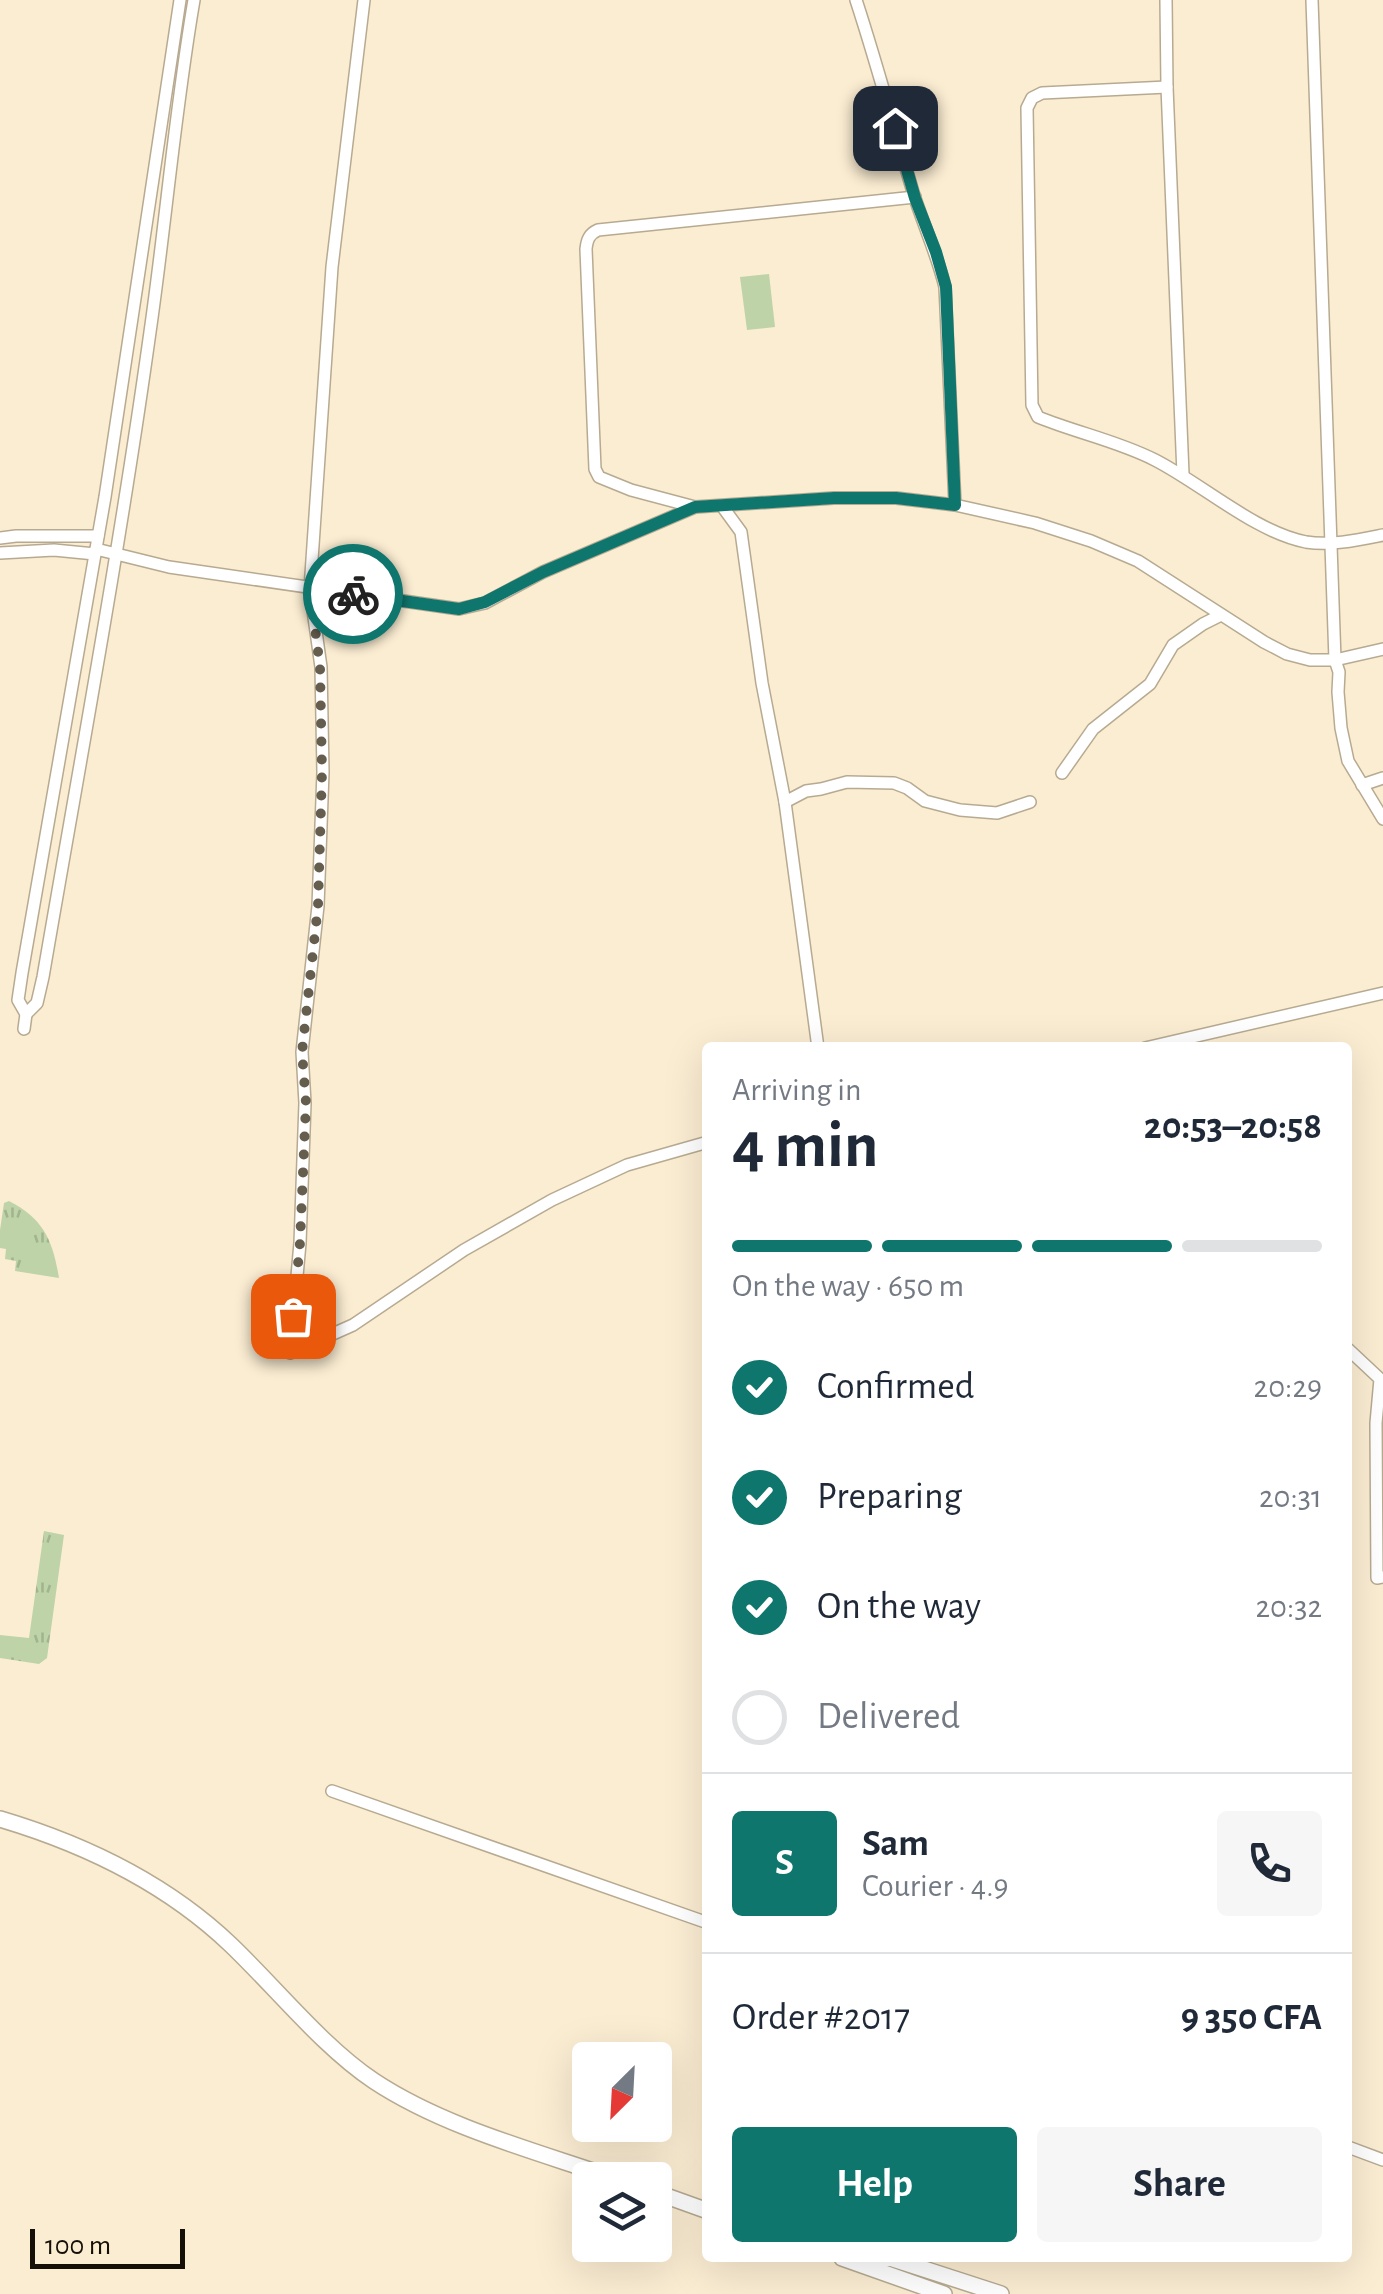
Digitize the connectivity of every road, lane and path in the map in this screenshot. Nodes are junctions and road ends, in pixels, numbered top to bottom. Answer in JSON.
{"nodes":[{"id":1,"x":180,"y":0,"type":"edge"},
{"id":2,"x":194,"y":0,"type":"edge"},
{"id":3,"x":364,"y":0,"type":"edge"},
{"id":4,"x":856,"y":0,"type":"edge"},
{"id":5,"x":1166,"y":0,"type":"edge"},
{"id":6,"x":1312,"y":0,"type":"edge"},
{"id":7,"x":1167,"y":87,"type":"junction"},
{"id":8,"x":915,"y":198,"type":"junction"},
{"id":9,"x":144,"y":248,"type":"junction"},
{"id":10,"x":161,"y":250,"type":"junction"},
{"id":11,"x":1182,"y":474,"type":"junction"},
{"id":12,"x":955,"y":505,"type":"junction"},
{"id":13,"x":722,"y":506,"type":"junction"},
{"id":14,"x":695,"y":507,"type":"junction"},
{"id":15,"x":1383,"y":536,"type":"edge"},
{"id":16,"x":0,"y":538,"type":"edge"},
{"id":17,"x":1330,"y":543,"type":"junction"},
{"id":18,"x":96,"y":547,"type":"junction"},
{"id":19,"x":0,"y":553,"type":"edge"},
{"id":20,"x":116,"y":555,"type":"junction"},
{"id":21,"x":310,"y":589,"type":"junction"},
{"id":22,"x":1221,"y":615,"type":"junction"},
{"id":23,"x":1383,"y":649,"type":"edge"},
{"id":24,"x":1336,"y":660,"type":"junction"},
{"id":25,"x":1062,"y":773,"type":"dead end"},
{"id":26,"x":1383,"y":778,"type":"edge"},
{"id":27,"x":1362,"y":786,"type":"junction"},
{"id":28,"x":784,"y":802,"type":"junction"},
{"id":29,"x":1030,"y":802,"type":"dead end"},
{"id":30,"x":1383,"y":819,"type":"edge"},
{"id":31,"x":1383,"y":993,"type":"edge"},
{"id":32,"x":26,"y":1014,"type":"junction"},
{"id":33,"x":24,"y":1029,"type":"dead end"},
{"id":34,"x":817,"y":1042,"type":"edge"},
{"id":35,"x":1171,"y":1042,"type":"edge"},
{"id":36,"x":702,"y":1144,"type":"edge"},
{"id":37,"x":1352,"y":1353,"type":"edge"},
{"id":38,"x":1383,"y":1577,"type":"edge"},
{"id":39,"x":332,"y":1791,"type":"dead end"},
{"id":40,"x":0,"y":1819,"type":"edge"},
{"id":41,"x":702,"y":1921,"type":"edge"},
{"id":42,"x":1352,"y":2148,"type":"edge"},
{"id":43,"x":1383,"y":2160,"type":"edge"},
{"id":44,"x":572,"y":2164,"type":"edge"},
{"id":45,"x":672,"y":2198,"type":"edge"},
{"id":46,"x":702,"y":2209,"type":"edge"},
{"id":47,"x":853,"y":2262,"type":"edge"},
{"id":48,"x":869,"y":2262,"type":"edge"},
{"id":49,"x":902,"y":2262,"type":"edge"},
{"id":50,"x":859,"y":2264,"type":"junction"},
{"id":51,"x":944,"y":2294,"type":"edge"},
{"id":52,"x":1001,"y":2294,"type":"edge"}],
"edges":[{"from":1,"to":9,"type":"street"},
{"from":2,"to":10,"type":"street"},
{"from":3,"to":21,"type":"street"},
{"from":4,"to":8,"type":"street"},
{"from":5,"to":7,"type":"street"},
{"from":6,"to":17,"type":"street"},
{"from":7,"to":11,"type":"street"},
{"from":7,"to":11,"type":"street"},
{"from":8,"to":12,"type":"street"},
{"from":8,"to":14,"type":"street"},
{"from":9,"to":10,"type":"street"},
{"from":9,"to":18,"type":"street"},
{"from":10,"to":20,"type":"street"},
{"from":11,"to":17,"type":"street"},
{"from":12,"to":13,"type":"street"},
{"from":12,"to":22,"type":"street"},
{"from":13,"to":14,"type":"street"},
{"from":13,"to":28,"type":"street"},
{"from":14,"to":21,"type":"street"},
{"from":15,"to":17,"type":"street"},
{"from":16,"to":18,"type":"street"},
{"from":17,"to":24,"type":"street"},
{"from":18,"to":19,"type":"street"},
{"from":18,"to":20,"type":"street"},
{"from":18,"to":32,"type":"street"},
{"from":20,"to":21,"type":"street"},
{"from":20,"to":32,"type":"street"},
{"from":21,"to":36,"type":"street"},
{"from":22,"to":24,"type":"street"},
{"from":22,"to":25,"type":"street"},
{"from":23,"to":24,"type":"street"},
{"from":24,"to":27,"type":"street"},
{"from":26,"to":27,"type":"street"},
{"from":27,"to":30,"type":"street"},
{"from":28,"to":29,"type":"street"},
{"from":28,"to":34,"type":"street"},
{"from":31,"to":35,"type":"street"},
{"from":32,"to":33,"type":"street"},
{"from":37,"to":38,"type":"street"},
{"from":39,"to":41,"type":"street"},
{"from":40,"to":44,"type":"main road"},
{"from":42,"to":43,"type":"street"},
{"from":45,"to":46,"type":"main road"},
{"from":47,"to":50,"type":"main road"},
{"from":48,"to":50,"type":"main road"},
{"from":49,"to":52,"type":"main road"},
{"from":50,"to":51,"type":"main road"}]}
